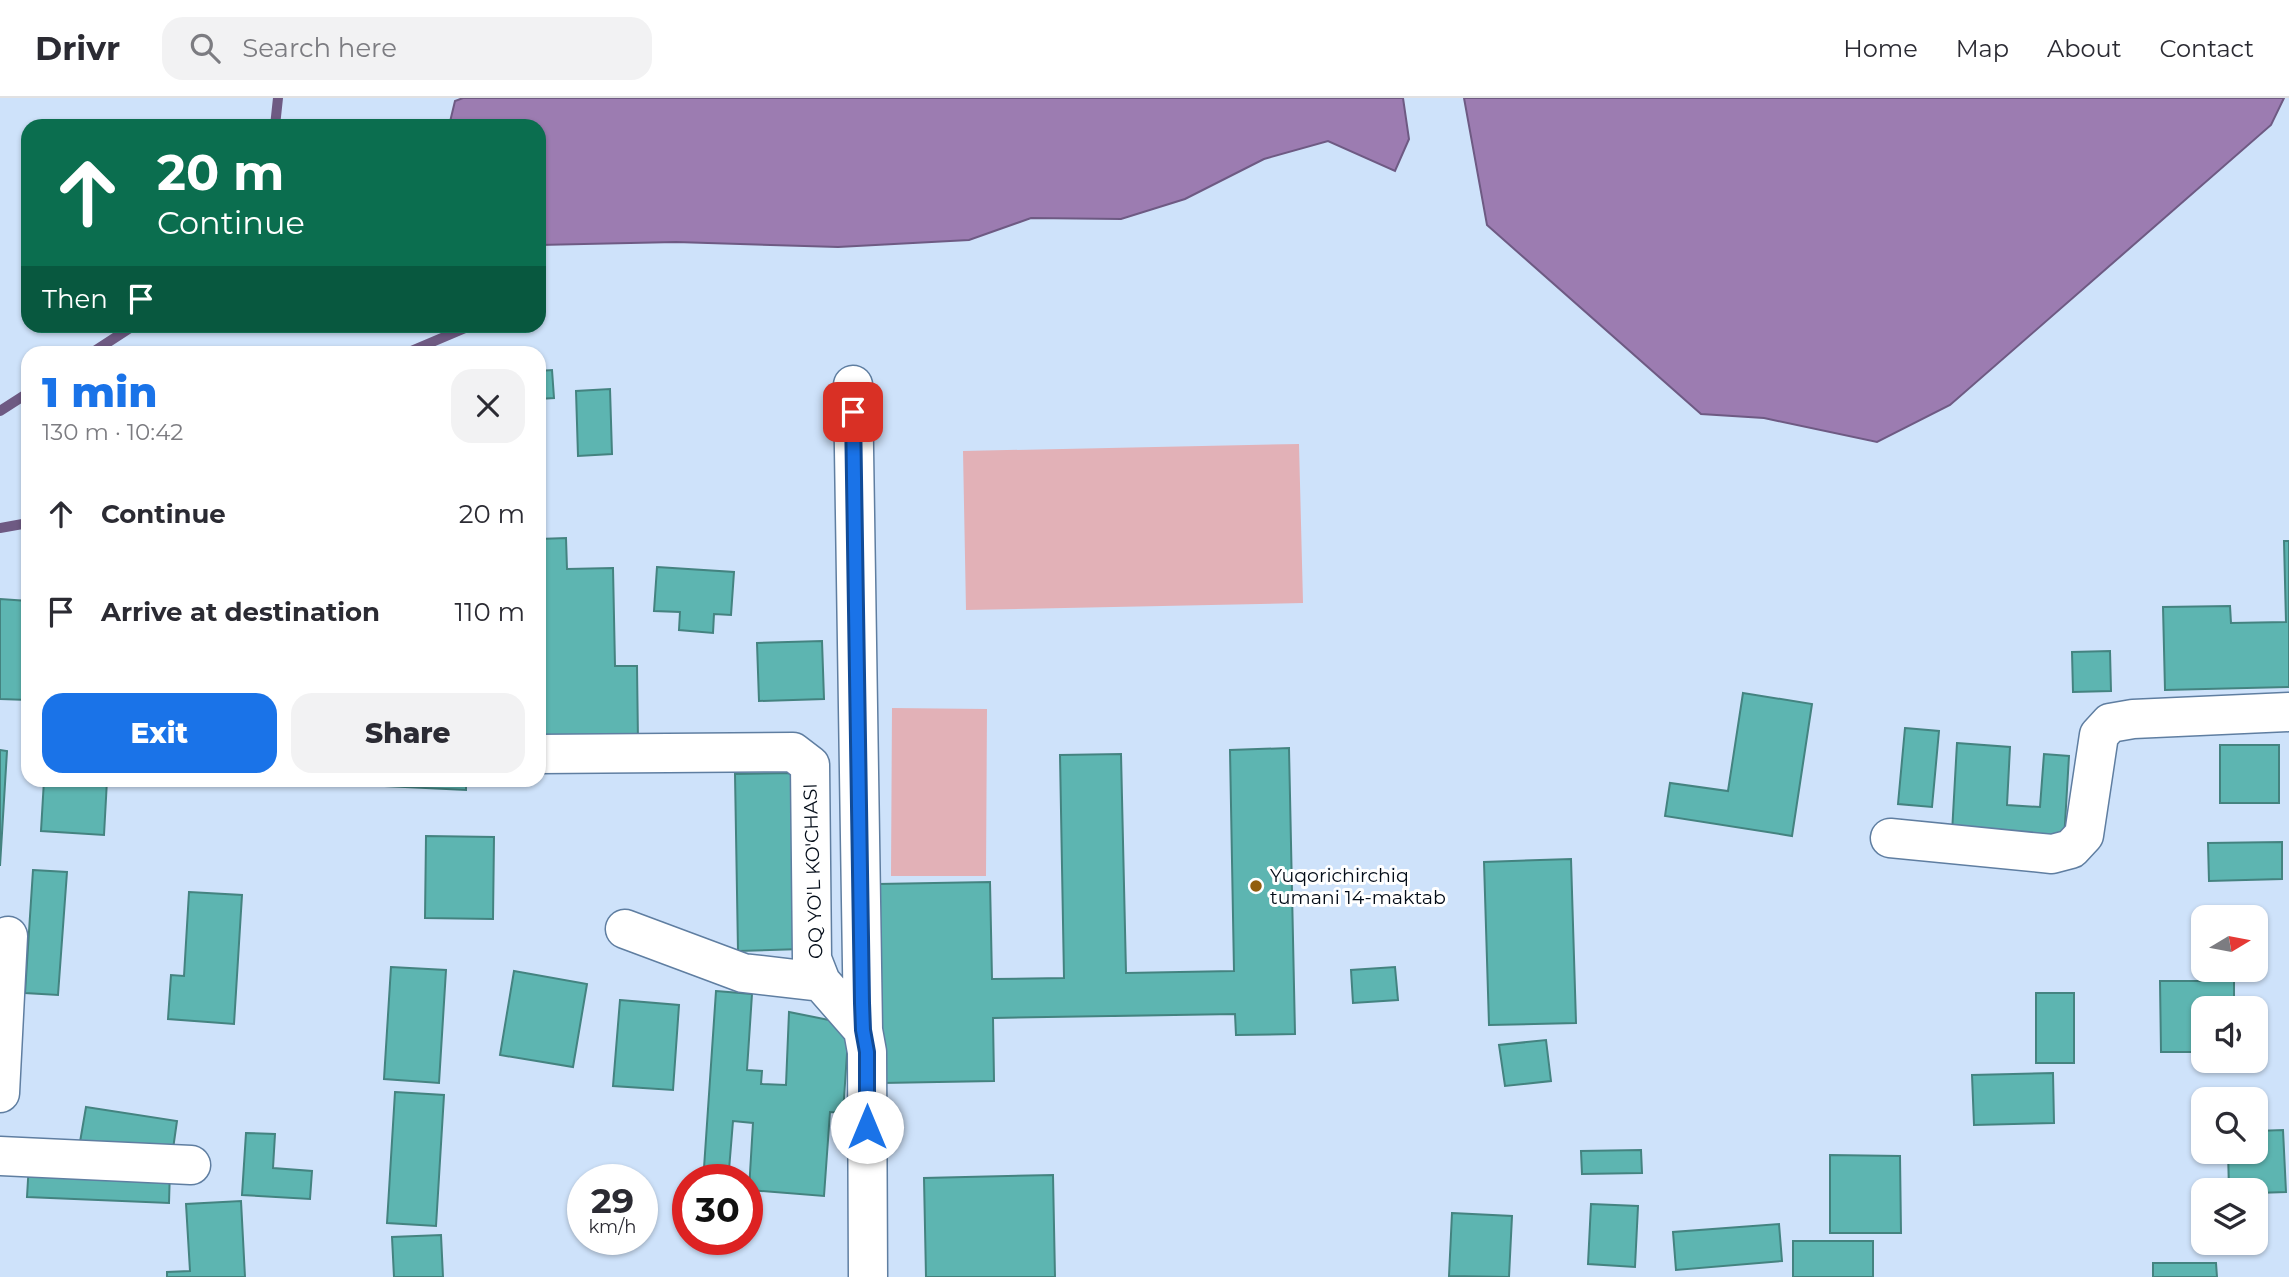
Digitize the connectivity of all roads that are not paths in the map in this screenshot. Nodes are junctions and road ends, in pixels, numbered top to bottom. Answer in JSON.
{"nodes":[{"id":1,"x":853,"y":385,"type":"dead end"},
{"id":2,"x":2289,"y":712,"type":"edge"},
{"id":3,"x":546,"y":754,"type":"edge"},
{"id":4,"x":1891,"y":838,"type":"dead end"},
{"id":5,"x":625,"y":929,"type":"dead end"},
{"id":6,"x":8,"y":936,"type":"dead end"},
{"id":7,"x":821,"y":982,"type":"junction"},
{"id":8,"x":863,"y":1030,"type":"junction"},
{"id":9,"x":0,"y":1093,"type":"edge"},
{"id":10,"x":0,"y":1156,"type":"edge"},
{"id":11,"x":191,"y":1165,"type":"dead end"},
{"id":12,"x":868,"y":1277,"type":"edge"}],
"edges":[{"from":1,"to":8,"type":"street"},
{"from":2,"to":4,"type":"street"},
{"from":3,"to":7,"type":"street","name":"OQ YO'L KO'CHASI"},
{"from":5,"to":7,"type":"street"},
{"from":6,"to":9,"type":"street"},
{"from":7,"to":8,"type":"street","name":"OQ YO'L KO'CHASI"},
{"from":8,"to":12,"type":"street"},
{"from":10,"to":11,"type":"street"}]}
